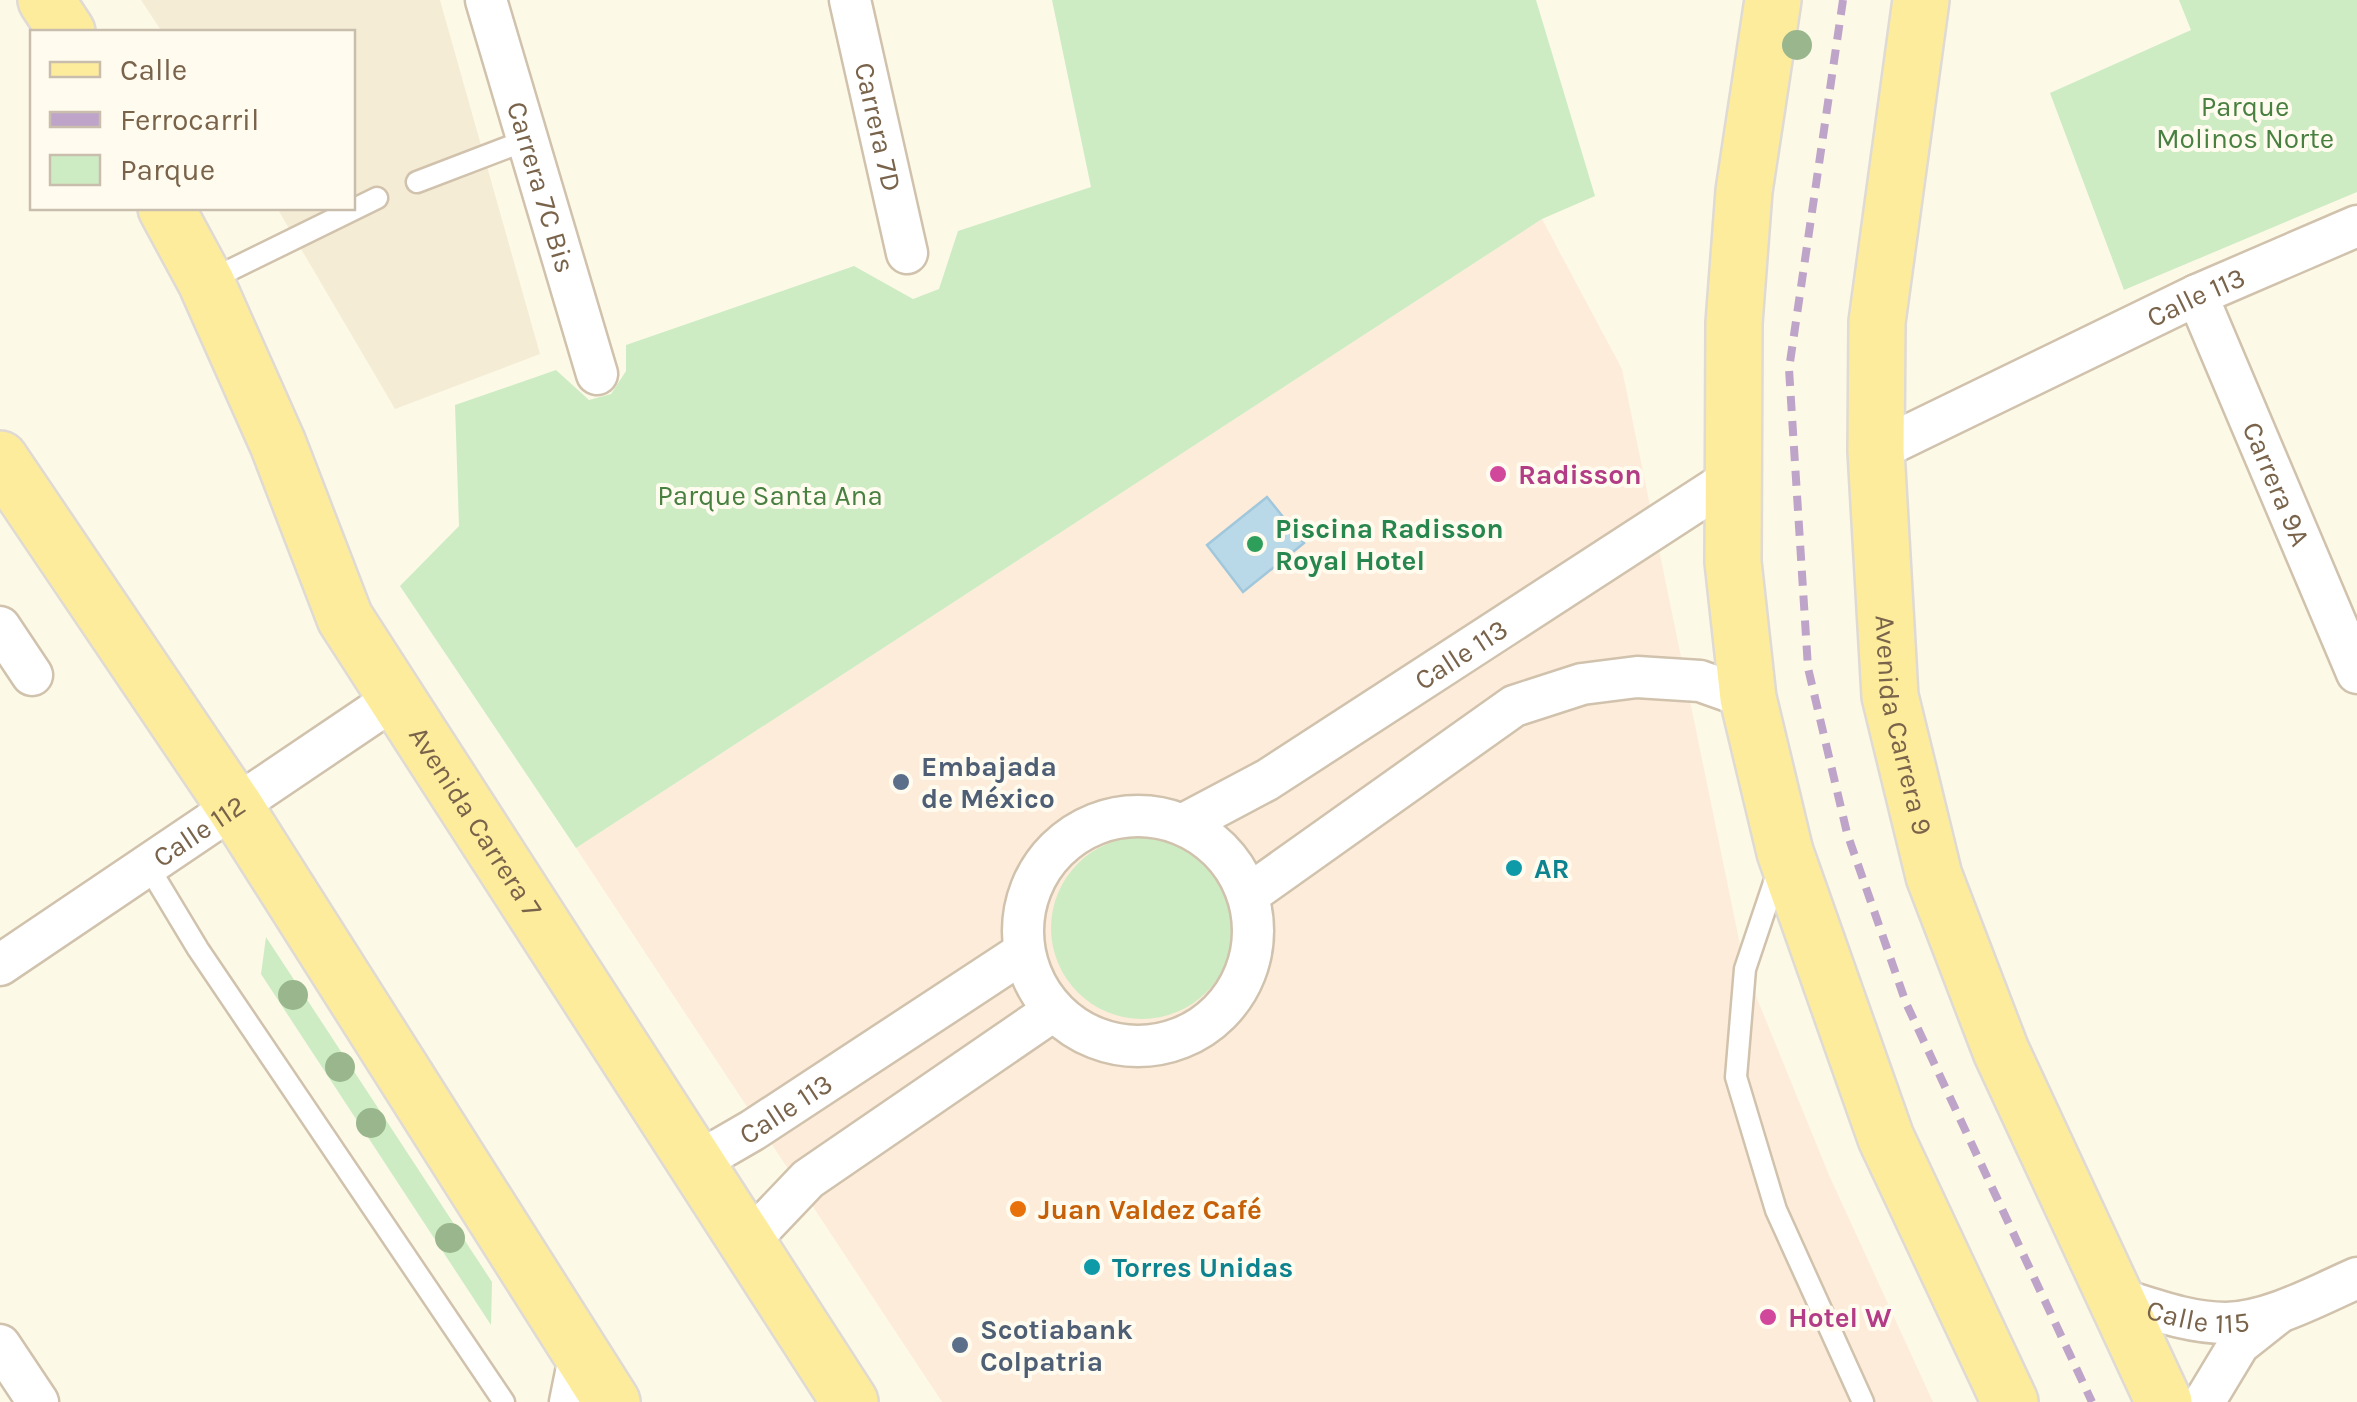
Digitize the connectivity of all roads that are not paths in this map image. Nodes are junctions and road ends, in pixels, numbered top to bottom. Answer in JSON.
{"nodes":[{"id":1,"x":46,"y":0,"type":"edge"},
{"id":2,"x":486,"y":0,"type":"edge"},
{"id":3,"x":850,"y":0,"type":"edge"},
{"id":4,"x":1774,"y":0,"type":"edge"},
{"id":5,"x":1921,"y":0,"type":"edge"},
{"id":6,"x":66,"y":30,"type":"edge"},
{"id":7,"x":526,"y":140,"type":"junction"},
{"id":8,"x":418,"y":182,"type":"dead end"},
{"id":9,"x":377,"y":198,"type":"dead end"},
{"id":10,"x":355,"y":209,"type":"edge"},
{"id":11,"x":167,"y":210,"type":"edge"},
{"id":12,"x":353,"y":210,"type":"edge"},
{"id":13,"x":2357,"y":226,"type":"edge"},
{"id":14,"x":907,"y":253,"type":"dead end"},
{"id":15,"x":206,"y":282,"type":"junction"},
{"id":16,"x":2197,"y":295,"type":"junction"},
{"id":17,"x":597,"y":374,"type":"dead end"},
{"id":18,"x":1876,"y":451,"type":"junction"},
{"id":19,"x":0,"y":459,"type":"edge"},
{"id":20,"x":1732,"y":478,"type":"junction"},
{"id":21,"x":0,"y":626,"type":"edge"},
{"id":22,"x":2357,"y":673,"type":"edge"},
{"id":23,"x":32,"y":676,"type":"dead end"},
{"id":24,"x":397,"y":697,"type":"junction"},
{"id":25,"x":1748,"y":698,"type":"junction"},
{"id":26,"x":235,"y":807,"type":"junction"},
{"id":27,"x":1184,"y":824,"type":"junction"},
{"id":28,"x":1784,"y":852,"type":"junction"},
{"id":29,"x":148,"y":866,"type":"junction"},
{"id":30,"x":1248,"y":895,"type":"junction"},
{"id":31,"x":1024,"y":952,"type":"junction"},
{"id":32,"x":0,"y":964,"type":"edge"},
{"id":33,"x":1054,"y":1011,"type":"junction"},
{"id":34,"x":692,"y":1155,"type":"junction"},
{"id":35,"x":748,"y":1242,"type":"junction"},
{"id":36,"x":2357,"y":1278,"type":"edge"},
{"id":37,"x":2113,"y":1296,"type":"junction"},
{"id":38,"x":2284,"y":1309,"type":"junction"},
{"id":39,"x":0,"y":1345,"type":"edge"},
{"id":40,"x":575,"y":1378,"type":"edge"},
{"id":41,"x":38,"y":1402,"type":"edge"},
{"id":42,"x":504,"y":1402,"type":"edge"},
{"id":43,"x":612,"y":1402,"type":"edge"},
{"id":44,"x":850,"y":1402,"type":"edge"},
{"id":45,"x":1864,"y":1402,"type":"edge"},
{"id":46,"x":2010,"y":1402,"type":"edge"},
{"id":47,"x":2164,"y":1402,"type":"edge"},
{"id":48,"x":2204,"y":1402,"type":"edge"}],
"edges":[{"from":1,"to":6,"type":"main road"},
{"from":2,"to":7,"type":"street","name":"Carrera 7C Bis"},
{"from":3,"to":14,"type":"street","name":"Carrera 7D"},
{"from":4,"to":20,"type":"main road"},
{"from":5,"to":18,"type":"main road","name":"Avenida Carrera 9"},
{"from":7,"to":8,"type":"lane"},
{"from":7,"to":17,"type":"street","name":"Carrera 7C Bis"},
{"from":9,"to":10,"type":"lane"},
{"from":11,"to":15,"type":"main road","name":"Avenida Carrera 7"},
{"from":12,"to":15,"type":"lane"},
{"from":13,"to":16,"type":"street","name":"Calle 113"},
{"from":15,"to":24,"type":"main road","name":"Avenida Carrera 7"},
{"from":16,"to":18,"type":"street","name":"Calle 113"},
{"from":16,"to":22,"type":"street","name":"Carrera 9A"},
{"from":18,"to":37,"type":"main road","name":"Avenida Carrera 9"},
{"from":19,"to":26,"type":"main road"},
{"from":20,"to":25,"type":"main road"},
{"from":20,"to":27,"type":"street","name":"Calle 113"},
{"from":21,"to":23,"type":"street"},
{"from":24,"to":26,"type":"street","name":"Calle 112"},
{"from":24,"to":34,"type":"main road","name":"Avenida Carrera 7"},
{"from":25,"to":28,"type":"main road"},
{"from":25,"to":30,"type":"street"},
{"from":26,"to":29,"type":"street","name":"Calle 112"},
{"from":26,"to":40,"type":"main road"},
{"from":27,"to":30,"type":"street"},
{"from":27,"to":31,"type":"street"},
{"from":28,"to":45,"type":"lane"},
{"from":28,"to":46,"type":"main road"},
{"from":29,"to":32,"type":"street","name":"Calle 112"},
{"from":29,"to":42,"type":"lane"},
{"from":30,"to":33,"type":"street"},
{"from":31,"to":33,"type":"street"},
{"from":31,"to":34,"type":"street","name":"Calle 113"},
{"from":33,"to":35,"type":"street"},
{"from":34,"to":35,"type":"main road","name":"Avenida Carrera 7"},
{"from":35,"to":44,"type":"main road","name":"Avenida Carrera 7"},
{"from":36,"to":38,"type":"street","name":"Calle 115"},
{"from":37,"to":38,"type":"street","name":"Calle 115"},
{"from":37,"to":47,"type":"main road","name":"Avenida Carrera 9"},
{"from":38,"to":48,"type":"street","name":"Calle 115"},
{"from":39,"to":41,"type":"street"},
{"from":40,"to":43,"type":"main road"}]}
